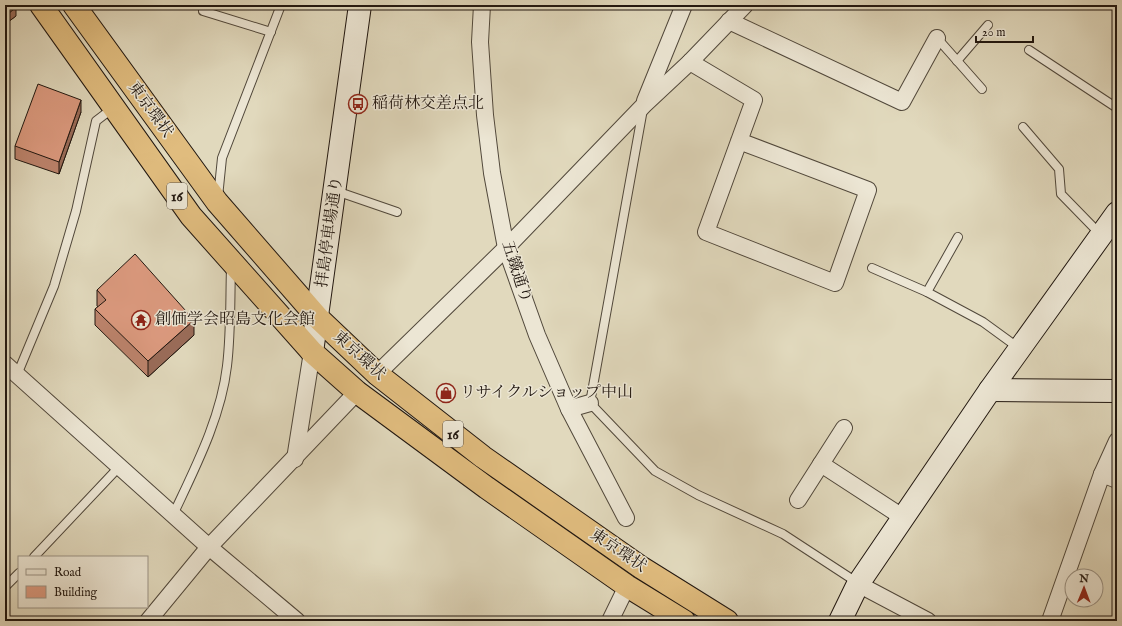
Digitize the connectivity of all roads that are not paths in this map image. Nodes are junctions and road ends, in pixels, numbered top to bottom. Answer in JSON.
{"nodes":[{"id":1,"x":41,"y":5,"type":"edge"},
{"id":2,"x":74,"y":5,"type":"edge"},
{"id":3,"x":204,"y":5,"type":"edge"},
{"id":4,"x":281,"y":5,"type":"edge"},
{"id":5,"x":360,"y":5,"type":"edge"},
{"id":6,"x":482,"y":5,"type":"edge"},
{"id":7,"x":684,"y":5,"type":"edge"},
{"id":8,"x":744,"y":5,"type":"edge"},
{"id":9,"x":729,"y":21,"type":"junction"},
{"id":10,"x":988,"y":25,"type":"dead end"},
{"id":11,"x":271,"y":32,"type":"junction"},
{"id":12,"x":937,"y":38,"type":"joint"},
{"id":13,"x":1029,"y":50,"type":"dead end"},
{"id":14,"x":957,"y":61,"type":"junction"},
{"id":15,"x":690,"y":62,"type":"junction"},
{"id":16,"x":982,"y":89,"type":"dead end"},
{"id":17,"x":644,"y":105,"type":"junction"},
{"id":18,"x":113,"y":108,"type":"junction"},
{"id":19,"x":1117,"y":108,"type":"edge"},
{"id":20,"x":1022,"y":127,"type":"dead end"},
{"id":21,"x":739,"y":141,"type":"junction"},
{"id":22,"x":335,"y":191,"type":"junction"},
{"id":23,"x":217,"y":202,"type":"junction"},
{"id":24,"x":397,"y":212,"type":"dead end"},
{"id":25,"x":1117,"y":213,"type":"edge"},
{"id":26,"x":1102,"y":236,"type":"junction"},
{"id":27,"x":958,"y":237,"type":"dead end"},
{"id":28,"x":506,"y":248,"type":"junction"},
{"id":29,"x":231,"y":261,"type":"junction"},
{"id":30,"x":872,"y":268,"type":"dead end"},
{"id":31,"x":927,"y":292,"type":"junction"},
{"id":32,"x":318,"y":318,"type":"junction"},
{"id":33,"x":1020,"y":349,"type":"junction"},
{"id":34,"x":312,"y":352,"type":"junction"},
{"id":35,"x":11,"y":370,"type":"edge"},
{"id":36,"x":377,"y":374,"type":"junction"},
{"id":37,"x":990,"y":390,"type":"junction"},
{"id":38,"x":1117,"y":390,"type":"edge"},
{"id":39,"x":357,"y":392,"type":"junction"},
{"id":40,"x":590,"y":404,"type":"junction"},
{"id":41,"x":569,"y":409,"type":"junction"},
{"id":42,"x":844,"y":428,"type":"dead end"},
{"id":43,"x":1117,"y":441,"type":"edge"},
{"id":44,"x":295,"y":459,"type":"junction"},
{"id":45,"x":821,"y":464,"type":"junction"},
{"id":46,"x":119,"y":467,"type":"junction"},
{"id":47,"x":1102,"y":474,"type":"junction"},
{"id":48,"x":1117,"y":480,"type":"edge"},
{"id":49,"x":798,"y":500,"type":"dead end"},
{"id":50,"x":173,"y":515,"type":"junction"},
{"id":51,"x":626,"y":518,"type":"dead end"},
{"id":52,"x":904,"y":518,"type":"junction"},
{"id":53,"x":209,"y":547,"type":"junction"},
{"id":54,"x":35,"y":556,"type":"edge"},
{"id":55,"x":18,"y":574,"type":"edge"},
{"id":56,"x":858,"y":584,"type":"junction"},
{"id":57,"x":627,"y":586,"type":"junction"},
{"id":58,"x":5,"y":588,"type":"edge"},
{"id":59,"x":148,"y":621,"type":"edge"},
{"id":60,"x":297,"y":621,"type":"edge"},
{"id":61,"x":610,"y":621,"type":"edge"},
{"id":62,"x":684,"y":621,"type":"edge"},
{"id":63,"x":727,"y":621,"type":"edge"},
{"id":64,"x":840,"y":621,"type":"edge"},
{"id":65,"x":928,"y":621,"type":"edge"},
{"id":66,"x":1050,"y":621,"type":"edge"}],
"edges":[{"from":1,"to":18,"type":"highway","name":"東京環状","number":"16"},
{"from":2,"to":23,"type":"highway","name":"東京環状","number":"16"},
{"from":3,"to":11,"type":"lane"},
{"from":4,"to":11,"type":"lane"},
{"from":5,"to":22,"type":"street","name":"拝島停車場通り"},
{"from":6,"to":28,"type":"street","name":"五鐵通り"},
{"from":7,"to":17,"type":"street"},
{"from":8,"to":9,"type":"street"},
{"from":9,"to":12,"type":"street"},
{"from":9,"to":15,"type":"street"},
{"from":10,"to":14,"type":"lane"},
{"from":11,"to":23,"type":"lane"},
{"from":12,"to":14,"type":"lane"},
{"from":13,"to":19,"type":"lane"},
{"from":14,"to":16,"type":"lane"},
{"from":15,"to":17,"type":"street"},
{"from":15,"to":21,"type":"street"},
{"from":17,"to":28,"type":"street"},
{"from":17,"to":40,"type":"lane"},
{"from":18,"to":29,"type":"highway","name":"東京環状","number":"16"},
{"from":18,"to":35,"type":"lane"},
{"from":20,"to":26,"type":"lane"},
{"from":21,"to":21,"type":"street"},
{"from":22,"to":24,"type":"lane"},
{"from":22,"to":32,"type":"street","name":"拝島停車場通り"},
{"from":23,"to":32,"type":"highway","name":"東京環状","number":"16"},
{"from":25,"to":26,"type":"street"},
{"from":26,"to":33,"type":"street"},
{"from":27,"to":31,"type":"lane"},
{"from":28,"to":36,"type":"street"},
{"from":28,"to":41,"type":"street","name":"五鐵通り"},
{"from":29,"to":34,"type":"highway","name":"東京環状","number":"16"},
{"from":29,"to":50,"type":"lane"},
{"from":30,"to":31,"type":"lane"},
{"from":31,"to":33,"type":"lane"},
{"from":32,"to":34,"type":"street","name":"拝島停車場通り"},
{"from":32,"to":36,"type":"highway","name":"東京環状","number":"16"},
{"from":33,"to":37,"type":"street"},
{"from":34,"to":39,"type":"highway","name":"東京環状","number":"16"},
{"from":34,"to":44,"type":"street","name":"拝島停車場通り"},
{"from":35,"to":46,"type":"street"},
{"from":36,"to":63,"type":"highway","name":"東京環状","number":"16"},
{"from":37,"to":38,"type":"street"},
{"from":37,"to":52,"type":"street"},
{"from":39,"to":44,"type":"street"},
{"from":39,"to":57,"type":"highway","name":"東京環状","number":"16"},
{"from":40,"to":41,"type":"street"},
{"from":40,"to":56,"type":"lane"},
{"from":41,"to":51,"type":"street","name":"五鐵通り"},
{"from":42,"to":45,"type":"street"},
{"from":43,"to":47,"type":"street"},
{"from":44,"to":53,"type":"street"},
{"from":45,"to":49,"type":"street"},
{"from":45,"to":52,"type":"street"},
{"from":46,"to":50,"type":"street"},
{"from":46,"to":54,"type":"lane"},
{"from":47,"to":48,"type":"street"},
{"from":47,"to":66,"type":"street"},
{"from":50,"to":53,"type":"street"},
{"from":52,"to":56,"type":"street"},
{"from":53,"to":59,"type":"street"},
{"from":53,"to":60,"type":"street"},
{"from":55,"to":58,"type":"lane"},
{"from":56,"to":64,"type":"street"},
{"from":56,"to":65,"type":"street"},
{"from":57,"to":61,"type":"street"},
{"from":57,"to":62,"type":"highway","name":"東京環状","number":"16"}]}
